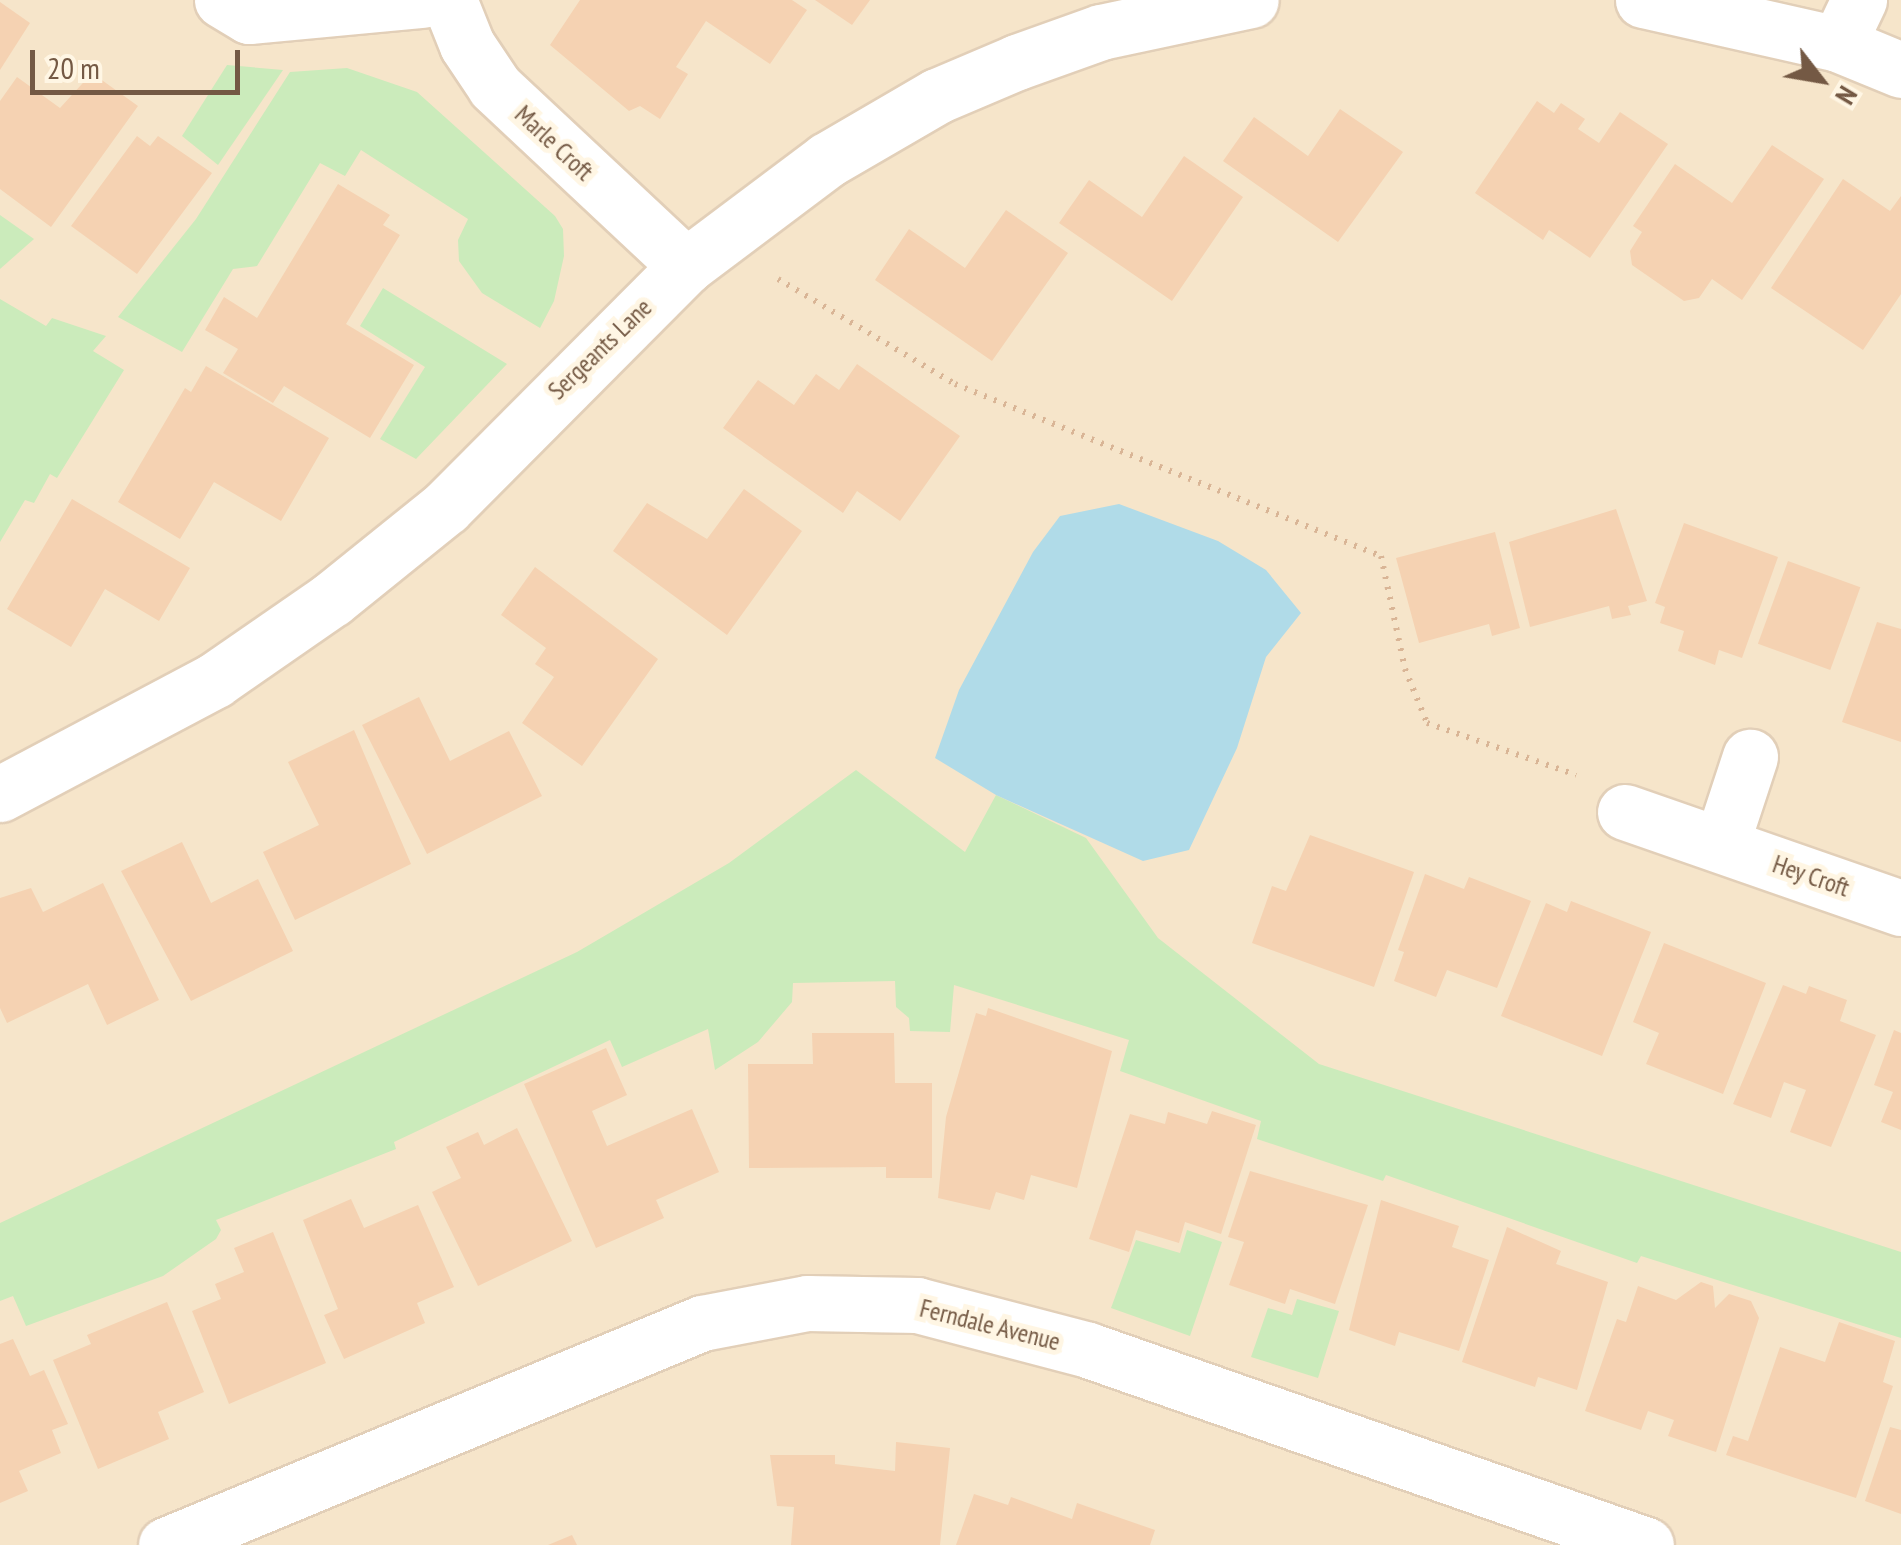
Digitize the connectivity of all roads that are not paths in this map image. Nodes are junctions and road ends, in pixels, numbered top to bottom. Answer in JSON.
{"nodes":[{"id":1,"x":222,"y":0,"type":"edge"},
{"id":2,"x":422,"y":0,"type":"edge"},
{"id":3,"x":449,"y":0,"type":"edge"},
{"id":4,"x":1251,"y":0,"type":"edge"},
{"id":5,"x":1643,"y":0,"type":"edge"},
{"id":6,"x":1849,"y":22,"type":"edge"},
{"id":7,"x":1901,"y":70,"type":"edge"},
{"id":8,"x":705,"y":250,"type":"junction"},
{"id":9,"x":1750,"y":757,"type":"dead end"},
{"id":10,"x":5,"y":778,"type":"edge"},
{"id":11,"x":1625,"y":812,"type":"road end"},
{"id":12,"x":1721,"y":845,"type":"junction"},
{"id":13,"x":1901,"y":908,"type":"edge"},
{"id":14,"x":166,"y":1545,"type":"edge"},
{"id":15,"x":1646,"y":1545,"type":"edge"}],
"edges":[{"from":1,"to":2,"type":"street"},
{"from":3,"to":8,"type":"street","name":"Marle Croft"},
{"from":4,"to":8,"type":"street","name":"Sergeants Lane"},
{"from":5,"to":6,"type":"street"},
{"from":6,"to":7,"type":"street"},
{"from":8,"to":10,"type":"street","name":"Sergeants Lane"},
{"from":9,"to":12,"type":"street"},
{"from":11,"to":12,"type":"street","name":"Hey Croft"},
{"from":12,"to":13,"type":"street","name":"Hey Croft"},
{"from":14,"to":15,"type":"street","name":"Ferndale Avenue"}]}
